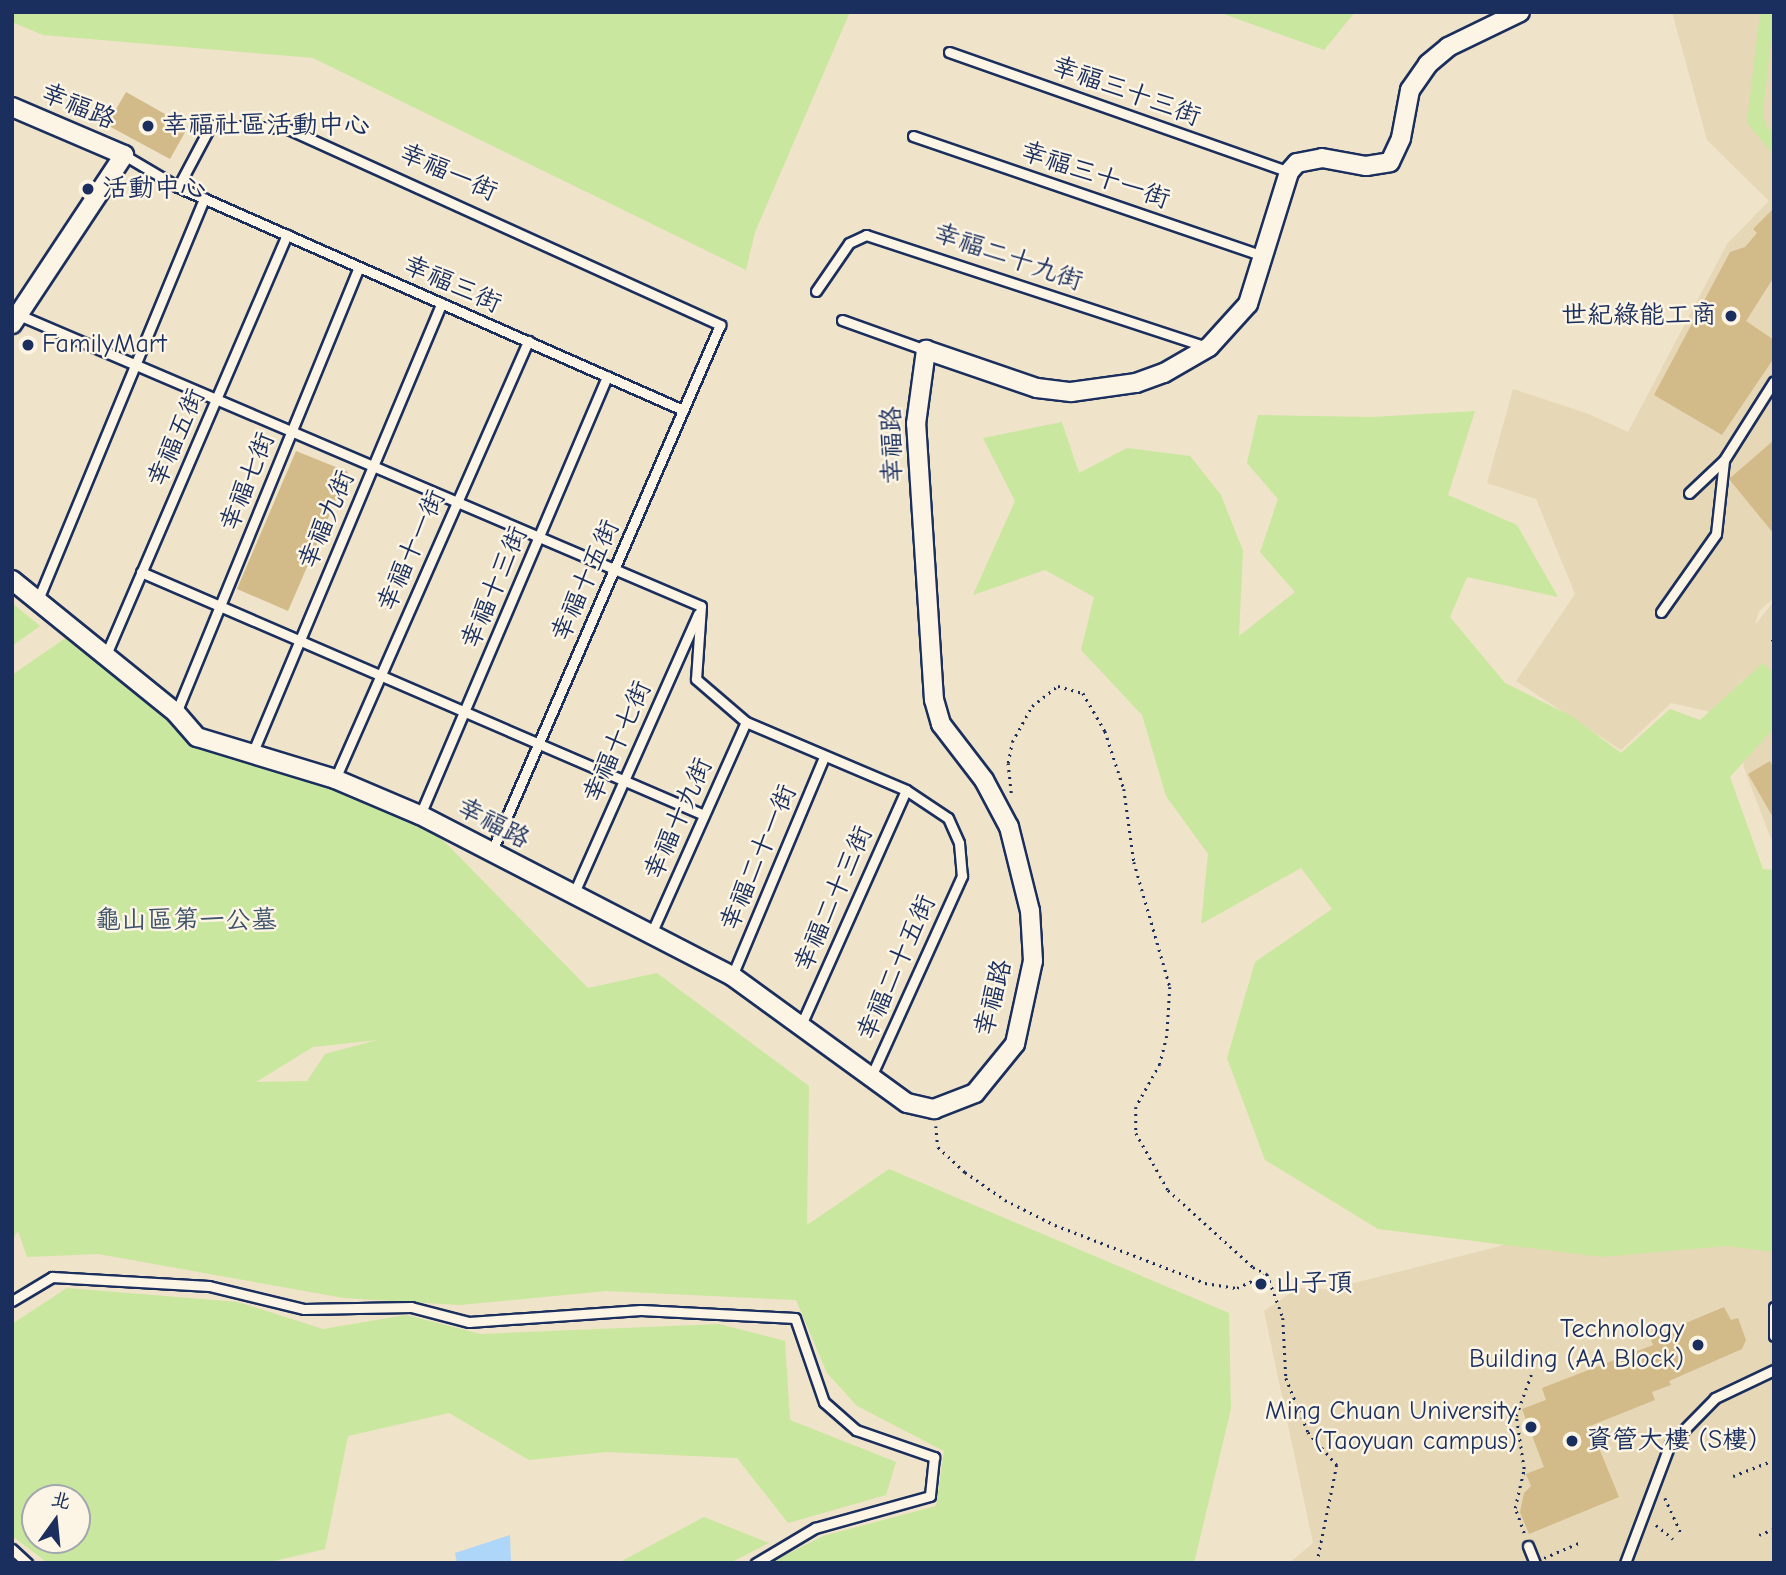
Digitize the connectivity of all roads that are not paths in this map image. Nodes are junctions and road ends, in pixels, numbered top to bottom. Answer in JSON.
{"nodes":[{"id":1,"x":1520,"y":12,"type":"edge"},
{"id":2,"x":949,"y":52,"type":"dead end"},
{"id":3,"x":12,"y":107,"type":"edge"},
{"id":4,"x":913,"y":136,"type":"dead end"},
{"id":5,"x":124,"y":155,"type":"junction"},
{"id":6,"x":1289,"y":172,"type":"junction"},
{"id":7,"x":178,"y":187,"type":"junction"},
{"id":8,"x":204,"y":198,"type":"junction"},
{"id":9,"x":287,"y":235,"type":"junction"},
{"id":10,"x":1264,"y":256,"type":"junction"},
{"id":11,"x":359,"y":267,"type":"junction"},
{"id":12,"x":817,"y":291,"type":"dead end"},
{"id":13,"x":442,"y":303,"type":"junction"},
{"id":14,"x":15,"y":320,"type":"edge"},
{"id":15,"x":842,"y":320,"type":"dead end"},
{"id":16,"x":720,"y":326,"type":"joint"},
{"id":17,"x":528,"y":341,"type":"junction"},
{"id":18,"x":1209,"y":348,"type":"junction"},
{"id":19,"x":926,"y":350,"type":"junction"},
{"id":20,"x":136,"y":365,"type":"junction"},
{"id":21,"x":607,"y":376,"type":"junction"},
{"id":22,"x":1774,"y":381,"type":"edge"},
{"id":23,"x":216,"y":399,"type":"junction"},
{"id":24,"x":683,"y":410,"type":"junction"},
{"id":25,"x":292,"y":430,"type":"junction"},
{"id":26,"x":1724,"y":460,"type":"junction"},
{"id":27,"x":373,"y":466,"type":"junction"},
{"id":28,"x":1689,"y":493,"type":"dead end"},
{"id":29,"x":457,"y":502,"type":"junction"},
{"id":30,"x":539,"y":536,"type":"junction"},
{"id":31,"x":614,"y":569,"type":"junction"},
{"id":32,"x":141,"y":572,"type":"junction"},
{"id":33,"x":12,"y":580,"type":"edge"},
{"id":34,"x":36,"y":604,"type":"junction"},
{"id":35,"x":220,"y":606,"type":"junction"},
{"id":36,"x":701,"y":606,"type":"junction"},
{"id":37,"x":1661,"y":612,"type":"dead end"},
{"id":38,"x":300,"y":640,"type":"junction"},
{"id":39,"x":105,"y":657,"type":"junction"},
{"id":40,"x":379,"y":675,"type":"junction"},
{"id":41,"x":465,"y":712,"type":"junction"},
{"id":42,"x":176,"y":713,"type":"junction"},
{"id":43,"x":746,"y":722,"type":"junction"},
{"id":44,"x":538,"y":743,"type":"junction"},
{"id":45,"x":252,"y":754,"type":"junction"},
{"id":46,"x":824,"y":757,"type":"junction"},
{"id":47,"x":335,"y":779,"type":"junction"},
{"id":48,"x":624,"y":781,"type":"junction"},
{"id":49,"x":906,"y":790,"type":"junction"},
{"id":50,"x":420,"y":815,"type":"junction"},
{"id":51,"x":704,"y":816,"type":"junction"},
{"id":52,"x":491,"y":853,"type":"junction"},
{"id":53,"x":573,"y":895,"type":"junction"},
{"id":54,"x":651,"y":934,"type":"junction"},
{"id":55,"x":732,"y":976,"type":"junction"},
{"id":56,"x":801,"y":1025,"type":"junction"},
{"id":57,"x":871,"y":1077,"type":"junction"},
{"id":58,"x":12,"y":1301,"type":"edge"},
{"id":59,"x":1774,"y":1307,"type":"edge"},
{"id":60,"x":1774,"y":1336,"type":"edge"},
{"id":61,"x":1774,"y":1370,"type":"edge"},
{"id":62,"x":1528,"y":1546,"type":"road end"},
{"id":63,"x":12,"y":1549,"type":"edge"},
{"id":64,"x":1535,"y":1562,"type":"edge"},
{"id":65,"x":27,"y":1563,"type":"edge"},
{"id":66,"x":756,"y":1563,"type":"edge"},
{"id":67,"x":1625,"y":1563,"type":"edge"}],
"edges":[{"from":1,"to":6,"type":"street"},
{"from":2,"to":6,"type":"lane","name":"幸福三十三街"},
{"from":3,"to":5,"type":"street","name":"幸福路"},
{"from":4,"to":10,"type":"lane","name":"幸福三十一街"},
{"from":5,"to":7,"type":"lane","name":"幸福三街"},
{"from":5,"to":14,"type":"street"},
{"from":6,"to":10,"type":"street"},
{"from":7,"to":8,"type":"lane","name":"幸福三街"},
{"from":7,"to":16,"type":"lane","name":"幸福一街"},
{"from":8,"to":9,"type":"lane","name":"幸福三街"},
{"from":8,"to":20,"type":"lane"},
{"from":9,"to":11,"type":"lane","name":"幸福三街"},
{"from":9,"to":23,"type":"lane","name":"幸福五街"},
{"from":10,"to":18,"type":"street"},
{"from":11,"to":13,"type":"lane","name":"幸福三街"},
{"from":11,"to":25,"type":"lane","name":"幸福七街"},
{"from":12,"to":18,"type":"lane","name":"幸福二十九街"},
{"from":13,"to":17,"type":"lane","name":"幸福三街"},
{"from":13,"to":27,"type":"lane","name":"幸福九街"},
{"from":14,"to":20,"type":"lane"},
{"from":15,"to":19,"type":"lane"},
{"from":16,"to":24,"type":"lane","name":"幸福十五街"},
{"from":17,"to":21,"type":"lane","name":"幸福三街"},
{"from":17,"to":29,"type":"lane","name":"幸福十一街"},
{"from":18,"to":19,"type":"street"},
{"from":19,"to":57,"type":"street","name":"幸福路"},
{"from":20,"to":23,"type":"lane"},
{"from":20,"to":34,"type":"lane"},
{"from":21,"to":24,"type":"lane","name":"幸福三街"},
{"from":21,"to":30,"type":"lane","name":"幸福十三街"},
{"from":22,"to":26,"type":"lane"},
{"from":23,"to":25,"type":"lane"},
{"from":23,"to":32,"type":"lane","name":"幸福五街"},
{"from":24,"to":31,"type":"lane","name":"幸福十五街"},
{"from":25,"to":27,"type":"lane"},
{"from":25,"to":35,"type":"lane","name":"幸福七街"},
{"from":26,"to":28,"type":"lane"},
{"from":26,"to":37,"type":"lane"},
{"from":27,"to":29,"type":"lane"},
{"from":27,"to":38,"type":"lane","name":"幸福九街"},
{"from":29,"to":30,"type":"lane"},
{"from":29,"to":40,"type":"lane","name":"幸福十一街"},
{"from":30,"to":31,"type":"lane"},
{"from":30,"to":41,"type":"lane","name":"幸福十三街"},
{"from":31,"to":36,"type":"lane"},
{"from":31,"to":44,"type":"lane","name":"幸福十五街"},
{"from":32,"to":35,"type":"lane"},
{"from":32,"to":39,"type":"lane","name":"幸福五街"},
{"from":33,"to":34,"type":"street","name":"幸福路"},
{"from":34,"to":39,"type":"street","name":"幸福路"},
{"from":35,"to":38,"type":"lane"},
{"from":35,"to":42,"type":"lane","name":"幸福七街"},
{"from":36,"to":43,"type":"lane"},
{"from":36,"to":48,"type":"lane","name":"幸福十七街"},
{"from":38,"to":40,"type":"lane"},
{"from":38,"to":45,"type":"lane","name":"幸福九街"},
{"from":39,"to":42,"type":"street","name":"幸福路"},
{"from":40,"to":41,"type":"lane"},
{"from":40,"to":47,"type":"lane","name":"幸福十一街"},
{"from":41,"to":44,"type":"lane"},
{"from":41,"to":50,"type":"lane","name":"幸福十三街"},
{"from":42,"to":45,"type":"street","name":"幸福路"},
{"from":43,"to":46,"type":"lane"},
{"from":43,"to":51,"type":"lane","name":"幸福十九街"},
{"from":44,"to":48,"type":"lane"},
{"from":44,"to":52,"type":"lane","name":"幸福十五街"},
{"from":45,"to":47,"type":"street","name":"幸福路"},
{"from":46,"to":49,"type":"lane"},
{"from":46,"to":55,"type":"lane","name":"幸福二十一街"},
{"from":47,"to":50,"type":"street","name":"幸福路"},
{"from":48,"to":51,"type":"lane"},
{"from":48,"to":53,"type":"lane","name":"幸福十七街"},
{"from":49,"to":56,"type":"lane","name":"幸福二十三街"},
{"from":49,"to":57,"type":"lane","name":"幸福二十五街"},
{"from":50,"to":52,"type":"street","name":"幸福路"},
{"from":51,"to":54,"type":"lane","name":"幸福十九街"},
{"from":52,"to":53,"type":"street","name":"幸福路"},
{"from":53,"to":54,"type":"street","name":"幸福路"},
{"from":54,"to":55,"type":"street","name":"幸福路"},
{"from":55,"to":56,"type":"street","name":"幸福路"},
{"from":56,"to":57,"type":"street","name":"幸福路"},
{"from":58,"to":66,"type":"lane"},
{"from":59,"to":60,"type":"lane"},
{"from":61,"to":67,"type":"lane"},
{"from":62,"to":64,"type":"lane"},
{"from":63,"to":65,"type":"lane"}]}
